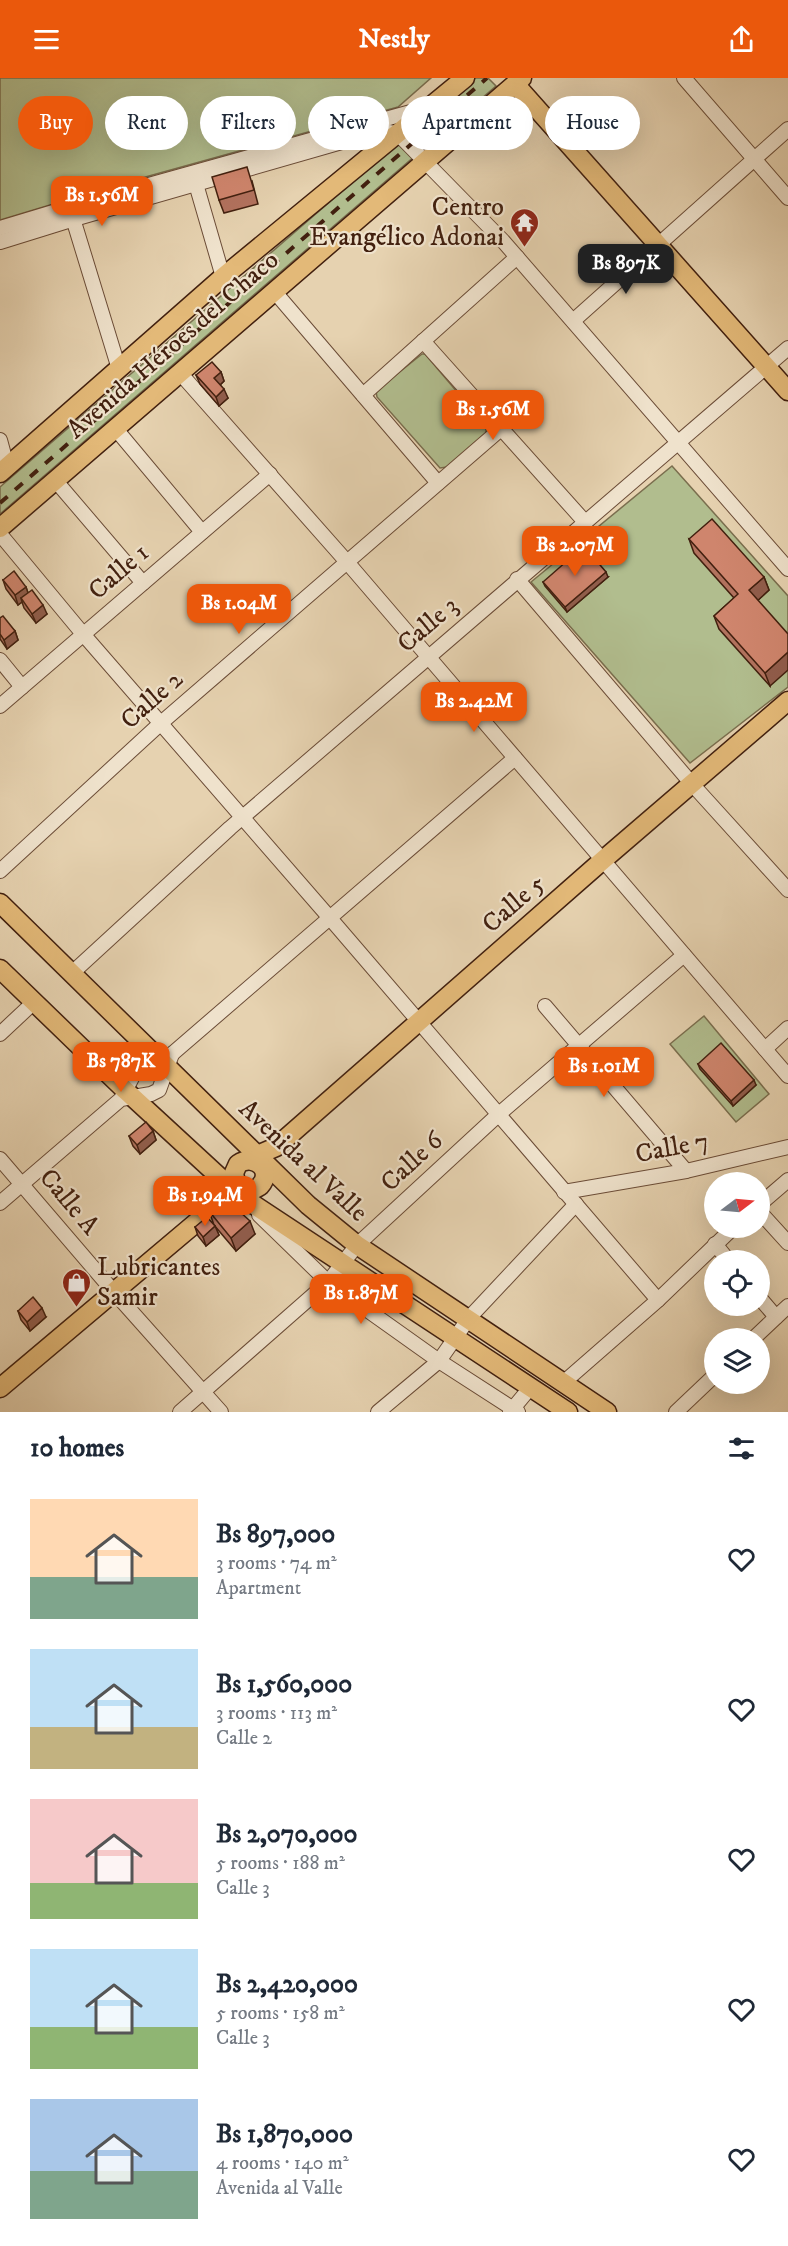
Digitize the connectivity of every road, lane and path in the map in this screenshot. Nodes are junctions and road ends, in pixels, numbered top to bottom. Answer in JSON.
{"nodes":[{"id":1,"x":465,"y":78,"type":"edge"},
{"id":2,"x":684,"y":78,"type":"edge"},
{"id":3,"x":511,"y":82,"type":"edge"},
{"id":4,"x":443,"y":96,"type":"edge"},
{"id":5,"x":401,"y":116,"type":"edge"},
{"id":6,"x":788,"y":129,"type":"edge"},
{"id":7,"x":401,"y":130,"type":"edge"},
{"id":8,"x":397,"y":133,"type":"junction"},
{"id":9,"x":754,"y":159,"type":"junction"},
{"id":10,"x":426,"y":162,"type":"junction"},
{"id":11,"x":195,"y":184,"type":"junction"},
{"id":12,"x":788,"y":198,"type":"edge"},
{"id":13,"x":72,"y":213,"type":"junction"},
{"id":14,"x":0,"y":228,"type":"edge"},
{"id":15,"x":0,"y":242,"type":"edge"},
{"id":16,"x":658,"y":244,"type":"junction"},
{"id":17,"x":517,"y":257,"type":"junction"},
{"id":18,"x":223,"y":277,"type":"junction"},
{"id":19,"x":274,"y":291,"type":"junction"},
{"id":20,"x":573,"y":321,"type":"junction"},
{"id":21,"x":423,"y":341,"type":"junction"},
{"id":22,"x":788,"y":348,"type":"edge"},
{"id":23,"x":767,"y":367,"type":"junction"},
{"id":24,"x":119,"y":369,"type":"junction"},
{"id":25,"x":180,"y":373,"type":"junction"},
{"id":26,"x":788,"y":391,"type":"edge"},
{"id":27,"x":363,"y":395,"type":"junction"},
{"id":28,"x":115,"y":428,"type":"junction"},
{"id":29,"x":502,"y":428,"type":"junction"},
{"id":30,"x":0,"y":440,"type":"edge"},
{"id":31,"x":679,"y":443,"type":"junction"},
{"id":32,"x":4,"y":470,"type":"edge"},
{"id":33,"x":270,"y":474,"type":"junction"},
{"id":34,"x":55,"y":480,"type":"junction"},
{"id":35,"x":438,"y":483,"type":"junction"},
{"id":36,"x":585,"y":522,"type":"junction"},
{"id":37,"x":0,"y":528,"type":"edge"},
{"id":38,"x":202,"y":532,"type":"junction"},
{"id":39,"x":0,"y":534,"type":"edge"},
{"id":40,"x":347,"y":562,"type":"junction"},
{"id":41,"x":788,"y":569,"type":"edge"},
{"id":42,"x":518,"y":579,"type":"junction"},
{"id":43,"x":143,"y":583,"type":"junction"},
{"id":44,"x":83,"y":634,"type":"junction"},
{"id":45,"x":428,"y":656,"type":"junction"},
{"id":46,"x":0,"y":660,"type":"edge"},
{"id":47,"x":22,"y":687,"type":"junction"},
{"id":48,"x":788,"y":701,"type":"edge"},
{"id":49,"x":0,"y":706,"type":"edge"},
{"id":50,"x":161,"y":723,"type":"junction"},
{"id":51,"x":515,"y":758,"type":"junction"},
{"id":52,"x":692,"y":784,"type":"junction"},
{"id":53,"x":242,"y":817,"type":"junction"},
{"id":54,"x":603,"y":860,"type":"junction"},
{"id":55,"x":0,"y":871,"type":"edge"},
{"id":56,"x":783,"y":872,"type":"edge"},
{"id":57,"x":788,"y":890,"type":"edge"},
{"id":58,"x":0,"y":903,"type":"edge"},
{"id":59,"x":329,"y":917,"type":"junction"},
{"id":60,"x":684,"y":955,"type":"junction"},
{"id":61,"x":0,"y":969,"type":"edge"},
{"id":62,"x":71,"y":974,"type":"junction"},
{"id":63,"x":33,"y":1003,"type":"junction"},
{"id":64,"x":545,"y":1006,"type":"dead end"},
{"id":65,"x":418,"y":1022,"type":"junction"},
{"id":66,"x":788,"y":1028,"type":"edge"},
{"id":67,"x":0,"y":1034,"type":"edge"},
{"id":68,"x":579,"y":1045,"type":"junction"},
{"id":69,"x":765,"y":1049,"type":"junction"},
{"id":70,"x":162,"y":1065,"type":"junction"},
{"id":71,"x":134,"y":1072,"type":"junction"},
{"id":72,"x":788,"y":1076,"type":"edge"},
{"id":73,"x":131,"y":1095,"type":"junction"},
{"id":74,"x":499,"y":1114,"type":"junction"},
{"id":75,"x":788,"y":1147,"type":"edge"},
{"id":76,"x":0,"y":1159,"type":"edge"},
{"id":77,"x":255,"y":1164,"type":"junction"},
{"id":78,"x":686,"y":1171,"type":"junction"},
{"id":79,"x":788,"y":1180,"type":"edge"},
{"id":80,"x":22,"y":1184,"type":"junction"},
{"id":81,"x":239,"y":1190,"type":"junction"},
{"id":82,"x":564,"y":1192,"type":"junction"},
{"id":83,"x":770,"y":1196,"type":"edge"},
{"id":84,"x":0,"y":1203,"type":"edge"},
{"id":85,"x":576,"y":1204,"type":"junction"},
{"id":86,"x":770,"y":1223,"type":"edge"},
{"id":87,"x":722,"y":1238,"type":"edge"},
{"id":88,"x":788,"y":1243,"type":"edge"},
{"id":89,"x":715,"y":1244,"type":"junction"},
{"id":90,"x":357,"y":1245,"type":"junction"},
{"id":91,"x":720,"y":1250,"type":"edge"},
{"id":92,"x":344,"y":1264,"type":"junction"},
{"id":93,"x":328,"y":1282,"type":"junction"},
{"id":94,"x":114,"y":1292,"type":"junction"},
{"id":95,"x":658,"y":1300,"type":"junction"},
{"id":96,"x":788,"y":1306,"type":"edge"},
{"id":97,"x":770,"y":1310,"type":"edge"},
{"id":98,"x":776,"y":1317,"type":"junction"},
{"id":99,"x":469,"y":1318,"type":"junction"},
{"id":100,"x":764,"y":1328,"type":"edge"},
{"id":101,"x":454,"y":1338,"type":"junction"},
{"id":102,"x":439,"y":1361,"type":"junction"},
{"id":103,"x":563,"y":1383,"type":"junction"},
{"id":104,"x":704,"y":1385,"type":"edge"},
{"id":105,"x":0,"y":1388,"type":"edge"},
{"id":106,"x":530,"y":1388,"type":"junction"},
{"id":107,"x":203,"y":1391,"type":"junction"},
{"id":108,"x":514,"y":1411,"type":"edge"},
{"id":109,"x":180,"y":1412,"type":"edge"},
{"id":110,"x":221,"y":1412,"type":"edge"},
{"id":111,"x":378,"y":1412,"type":"edge"},
{"id":112,"x":568,"y":1412,"type":"edge"},
{"id":113,"x":608,"y":1412,"type":"edge"},
{"id":114,"x":676,"y":1412,"type":"edge"}],
"edges":[{"from":1,"to":4,"type":"main road","name":"Avenida Héroes del Chaco"},
{"from":2,"to":9,"type":"street"},
{"from":3,"to":10,"type":"main road","name":"Avenida Héroes del Chaco"},
{"from":3,"to":16,"type":"main road"},
{"from":5,"to":13,"type":"street"},
{"from":6,"to":9,"type":"street"},
{"from":7,"to":8,"type":"main road","name":"Avenida Héroes del Chaco"},
{"from":8,"to":10,"type":"street"},
{"from":8,"to":11,"type":"street"},
{"from":8,"to":18,"type":"main road","name":"Avenida Héroes del Chaco"},
{"from":9,"to":12,"type":"street"},
{"from":9,"to":16,"type":"street"},
{"from":10,"to":17,"type":"street"},
{"from":10,"to":19,"type":"main road","name":"Avenida Héroes del Chaco"},
{"from":11,"to":13,"type":"street"},
{"from":11,"to":18,"type":"street"},
{"from":13,"to":14,"type":"street"},
{"from":13,"to":15,"type":"street"},
{"from":13,"to":24,"type":"street"},
{"from":16,"to":20,"type":"street"},
{"from":16,"to":23,"type":"main road"},
{"from":17,"to":20,"type":"street"},
{"from":17,"to":21,"type":"street"},
{"from":18,"to":24,"type":"main road","name":"Avenida Héroes del Chaco"},
{"from":19,"to":25,"type":"main road","name":"Avenida Héroes del Chaco"},
{"from":19,"to":27,"type":"street"},
{"from":20,"to":31,"type":"street"},
{"from":21,"to":27,"type":"street"},
{"from":21,"to":29,"type":"street"},
{"from":22,"to":23,"type":"street","name":"Calle 3"},
{"from":23,"to":26,"type":"main road"},
{"from":23,"to":31,"type":"street","name":"Calle 3"},
{"from":24,"to":32,"type":"main road","name":"Avenida Héroes del Chaco"},
{"from":25,"to":28,"type":"main road","name":"Avenida Héroes del Chaco"},
{"from":25,"to":33,"type":"street"},
{"from":27,"to":35,"type":"street"},
{"from":28,"to":34,"type":"main road","name":"Avenida Héroes del Chaco"},
{"from":28,"to":38,"type":"street"},
{"from":29,"to":35,"type":"street","name":"Calle 2"},
{"from":29,"to":36,"type":"street"},
{"from":30,"to":32,"type":"street"},
{"from":31,"to":36,"type":"street","name":"Calle 3"},
{"from":31,"to":41,"type":"street"},
{"from":33,"to":38,"type":"street","name":"Calle 1"},
{"from":33,"to":40,"type":"street"},
{"from":34,"to":37,"type":"main road","name":"Avenida Héroes del Chaco"},
{"from":34,"to":43,"type":"street"},
{"from":35,"to":40,"type":"street","name":"Calle 2"},
{"from":36,"to":42,"type":"street","name":"Calle 3"},
{"from":38,"to":43,"type":"street","name":"Calle 1"},
{"from":39,"to":44,"type":"street"},
{"from":40,"to":45,"type":"street"},
{"from":40,"to":50,"type":"street","name":"Calle 2"},
{"from":42,"to":45,"type":"street","name":"Calle 3"},
{"from":42,"to":52,"type":"street"},
{"from":43,"to":44,"type":"street","name":"Calle 1"},
{"from":44,"to":47,"type":"street","name":"Calle 1"},
{"from":44,"to":50,"type":"street"},
{"from":45,"to":51,"type":"street"},
{"from":45,"to":53,"type":"street","name":"Calle 3"},
{"from":46,"to":47,"type":"street"},
{"from":47,"to":49,"type":"street","name":"Calle 1"},
{"from":48,"to":52,"type":"main road","name":"Calle 5"},
{"from":50,"to":53,"type":"street"},
{"from":50,"to":55,"type":"street","name":"Calle 2"},
{"from":51,"to":54,"type":"street"},
{"from":51,"to":59,"type":"street"},
{"from":52,"to":54,"type":"main road","name":"Calle 5"},
{"from":52,"to":56,"type":"street"},
{"from":53,"to":59,"type":"street"},
{"from":53,"to":62,"type":"street","name":"Calle 3"},
{"from":54,"to":60,"type":"street"},
{"from":54,"to":65,"type":"main road","name":"Calle 5"},
{"from":56,"to":57,"type":"street"},
{"from":58,"to":62,"type":"main road","name":"Avenida al Valle"},
{"from":59,"to":65,"type":"street"},
{"from":59,"to":70,"type":"street"},
{"from":60,"to":68,"type":"street","name":"Calle 6"},
{"from":60,"to":69,"type":"street"},
{"from":61,"to":63,"type":"main road","name":"Avenida al Valle"},
{"from":62,"to":70,"type":"main road","name":"Avenida al Valle"},
{"from":63,"to":67,"type":"street"},
{"from":63,"to":73,"type":"main road","name":"Avenida al Valle"},
{"from":64,"to":68,"type":"street"},
{"from":65,"to":74,"type":"street"},
{"from":65,"to":77,"type":"main road","name":"Calle 5"},
{"from":66,"to":69,"type":"street"},
{"from":68,"to":74,"type":"street","name":"Calle 6"},
{"from":68,"to":78,"type":"street"},
{"from":69,"to":72,"type":"street"},
{"from":70,"to":71,"type":"street"},
{"from":70,"to":73,"type":"street"},
{"from":70,"to":77,"type":"main road","name":"Avenida al Valle"},
{"from":71,"to":73,"type":"street"},
{"from":71,"to":73,"type":"street"},
{"from":73,"to":80,"type":"street"},
{"from":73,"to":81,"type":"main road","name":"Avenida al Valle"},
{"from":74,"to":82,"type":"street"},
{"from":74,"to":90,"type":"street","name":"Calle 6"},
{"from":75,"to":78,"type":"street","name":"Calle 7"},
{"from":76,"to":80,"type":"street","name":"Calle A"},
{"from":77,"to":81,"type":"main road"},
{"from":77,"to":81,"type":"main road"},
{"from":77,"to":81,"type":"main road"},
{"from":77,"to":90,"type":"main road","name":"Avenida al Valle"},
{"from":78,"to":82,"type":"street","name":"Calle 7"},
{"from":79,"to":83,"type":"street"},
{"from":80,"to":84,"type":"street"},
{"from":80,"to":94,"type":"street","name":"Calle A"},
{"from":81,"to":92,"type":"main road","name":"Avenida al Valle"},
{"from":81,"to":93,"type":"street"},
{"from":81,"to":94,"type":"main road"},
{"from":82,"to":85,"type":"street"},
{"from":85,"to":95,"type":"street"},
{"from":85,"to":99,"type":"street"},
{"from":86,"to":88,"type":"street"},
{"from":87,"to":89,"type":"street"},
{"from":89,"to":91,"type":"street"},
{"from":89,"to":95,"type":"street"},
{"from":90,"to":92,"type":"street","name":"Calle 6"},
{"from":90,"to":99,"type":"main road","name":"Avenida al Valle"},
{"from":92,"to":93,"type":"street","name":"Calle 6"},
{"from":92,"to":101,"type":"main road","name":"Avenida al Valle"},
{"from":93,"to":102,"type":"street"},
{"from":93,"to":107,"type":"street","name":"Calle 6"},
{"from":94,"to":105,"type":"main road"},
{"from":94,"to":107,"type":"street","name":"Calle A"},
{"from":95,"to":103,"type":"street"},
{"from":96,"to":98,"type":"street"},
{"from":97,"to":98,"type":"street"},
{"from":98,"to":100,"type":"street"},
{"from":99,"to":101,"type":"street"},
{"from":99,"to":103,"type":"main road","name":"Avenida al Valle"},
{"from":101,"to":102,"type":"street"},
{"from":101,"to":106,"type":"main road","name":"Avenida al Valle"},
{"from":102,"to":108,"type":"street"},
{"from":102,"to":111,"type":"street"},
{"from":103,"to":113,"type":"main road","name":"Avenida al Valle"},
{"from":104,"to":114,"type":"street"},
{"from":106,"to":108,"type":"street"},
{"from":106,"to":112,"type":"main road","name":"Avenida al Valle"},
{"from":107,"to":109,"type":"street","name":"Calle 6"},
{"from":107,"to":110,"type":"street","name":"Calle A"}]}
